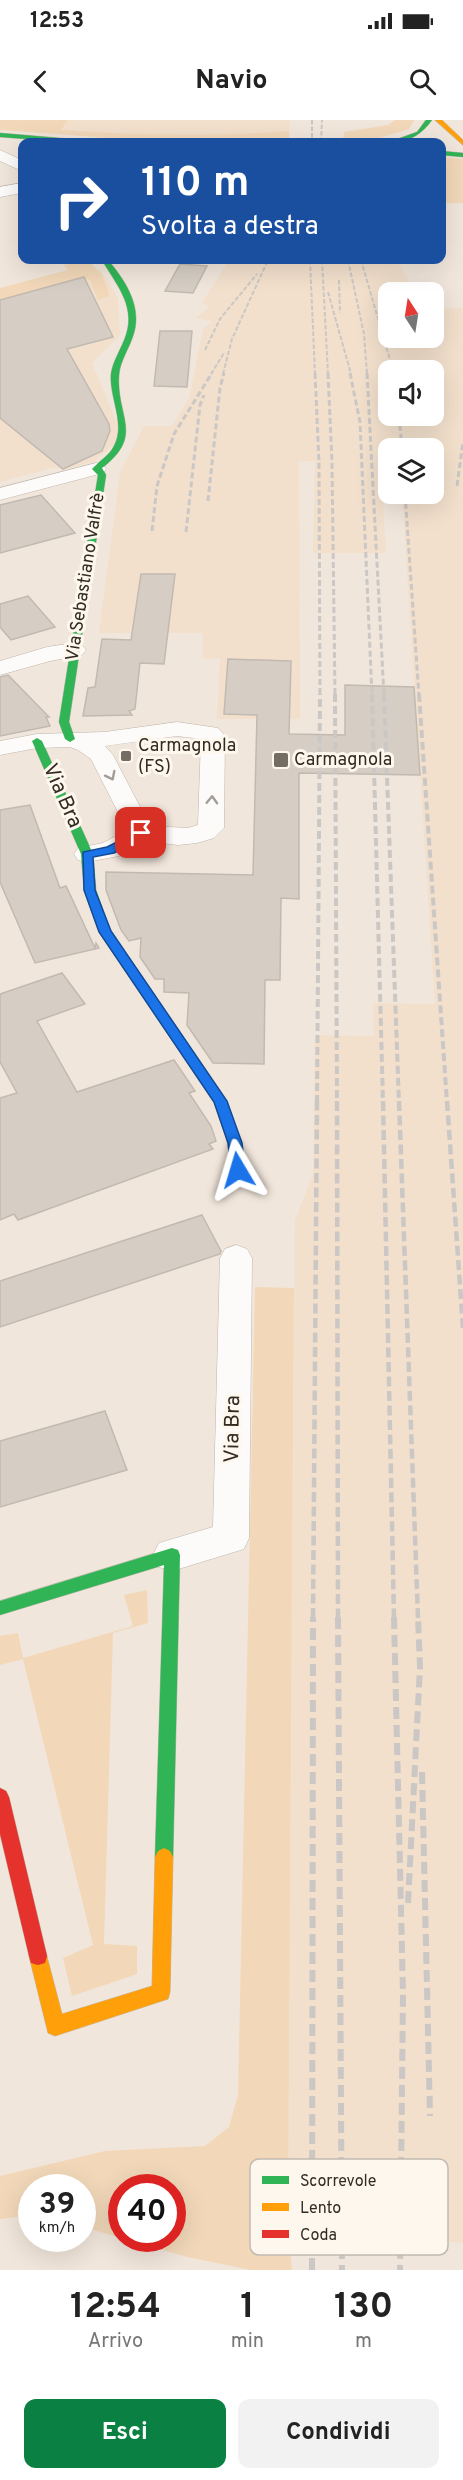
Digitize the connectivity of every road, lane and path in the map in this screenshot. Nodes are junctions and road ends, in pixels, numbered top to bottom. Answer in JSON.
{"nodes":[{"id":1,"x":429,"y":120,"type":"edge"},
{"id":2,"x":438,"y":120,"type":"edge"},
{"id":3,"x":0,"y":135,"type":"edge"},
{"id":4,"x":36,"y":138,"type":"edge"},
{"id":5,"x":418,"y":138,"type":"edge"},
{"id":6,"x":459,"y":140,"type":"edge"},
{"id":7,"x":446,"y":151,"type":"edge"},
{"id":8,"x":446,"y":153,"type":"edge"},
{"id":9,"x":0,"y":155,"type":"edge"},
{"id":10,"x":463,"y":155,"type":"edge"},
{"id":11,"x":18,"y":164,"type":"edge"},
{"id":12,"x":18,"y":189,"type":"edge"},
{"id":13,"x":0,"y":192,"type":"edge"},
{"id":14,"x":108,"y":264,"type":"edge"},
{"id":15,"x":96,"y":469,"type":"junction"},
{"id":16,"x":0,"y":494,"type":"edge"},
{"id":17,"x":74,"y":650,"type":"junction"},
{"id":18,"x":0,"y":668,"type":"edge"},
{"id":19,"x":70,"y":739,"type":"junction"},
{"id":20,"x":37,"y":741,"type":"junction"},
{"id":21,"x":0,"y":748,"type":"edge"},
{"id":22,"x":141,"y":833,"type":"junction"},
{"id":23,"x":87,"y":854,"type":"junction"},
{"id":24,"x":238,"y":1170,"type":"dead end"},
{"id":25,"x":236,"y":1258,"type":"dead end"},
{"id":26,"x":172,"y":1555,"type":"junction"},
{"id":27,"x":0,"y":1608,"type":"edge"},
{"id":28,"x":0,"y":1797,"type":"edge"}],
"edges":[{"from":1,"to":5,"type":"street"},
{"from":2,"to":6,"type":"street"},
{"from":3,"to":4,"type":"street"},
{"from":6,"to":7,"type":"street"},
{"from":8,"to":10,"type":"street"},
{"from":9,"to":11,"type":"street"},
{"from":12,"to":13,"type":"street"},
{"from":14,"to":15,"type":"street","name":"Via Sebastiano Valfrè"},
{"from":15,"to":16,"type":"street"},
{"from":15,"to":17,"type":"street","name":"Via Sebastiano Valfrè"},
{"from":17,"to":18,"type":"street"},
{"from":17,"to":19,"type":"street","name":"Via Sebastiano Valfrè"},
{"from":19,"to":20,"type":"street"},
{"from":19,"to":22,"type":"street","one_way":true},
{"from":22,"to":19,"type":"street","one_way":true},
{"from":20,"to":21,"type":"street"},
{"from":20,"to":23,"type":"street","name":"Via Bra"},
{"from":22,"to":23,"type":"street"},
{"from":23,"to":24,"type":"street","name":"Via Bra"},
{"from":25,"to":26,"type":"street","name":"Via Bra"},
{"from":26,"to":27,"type":"street"},
{"from":26,"to":28,"type":"street"}]}
